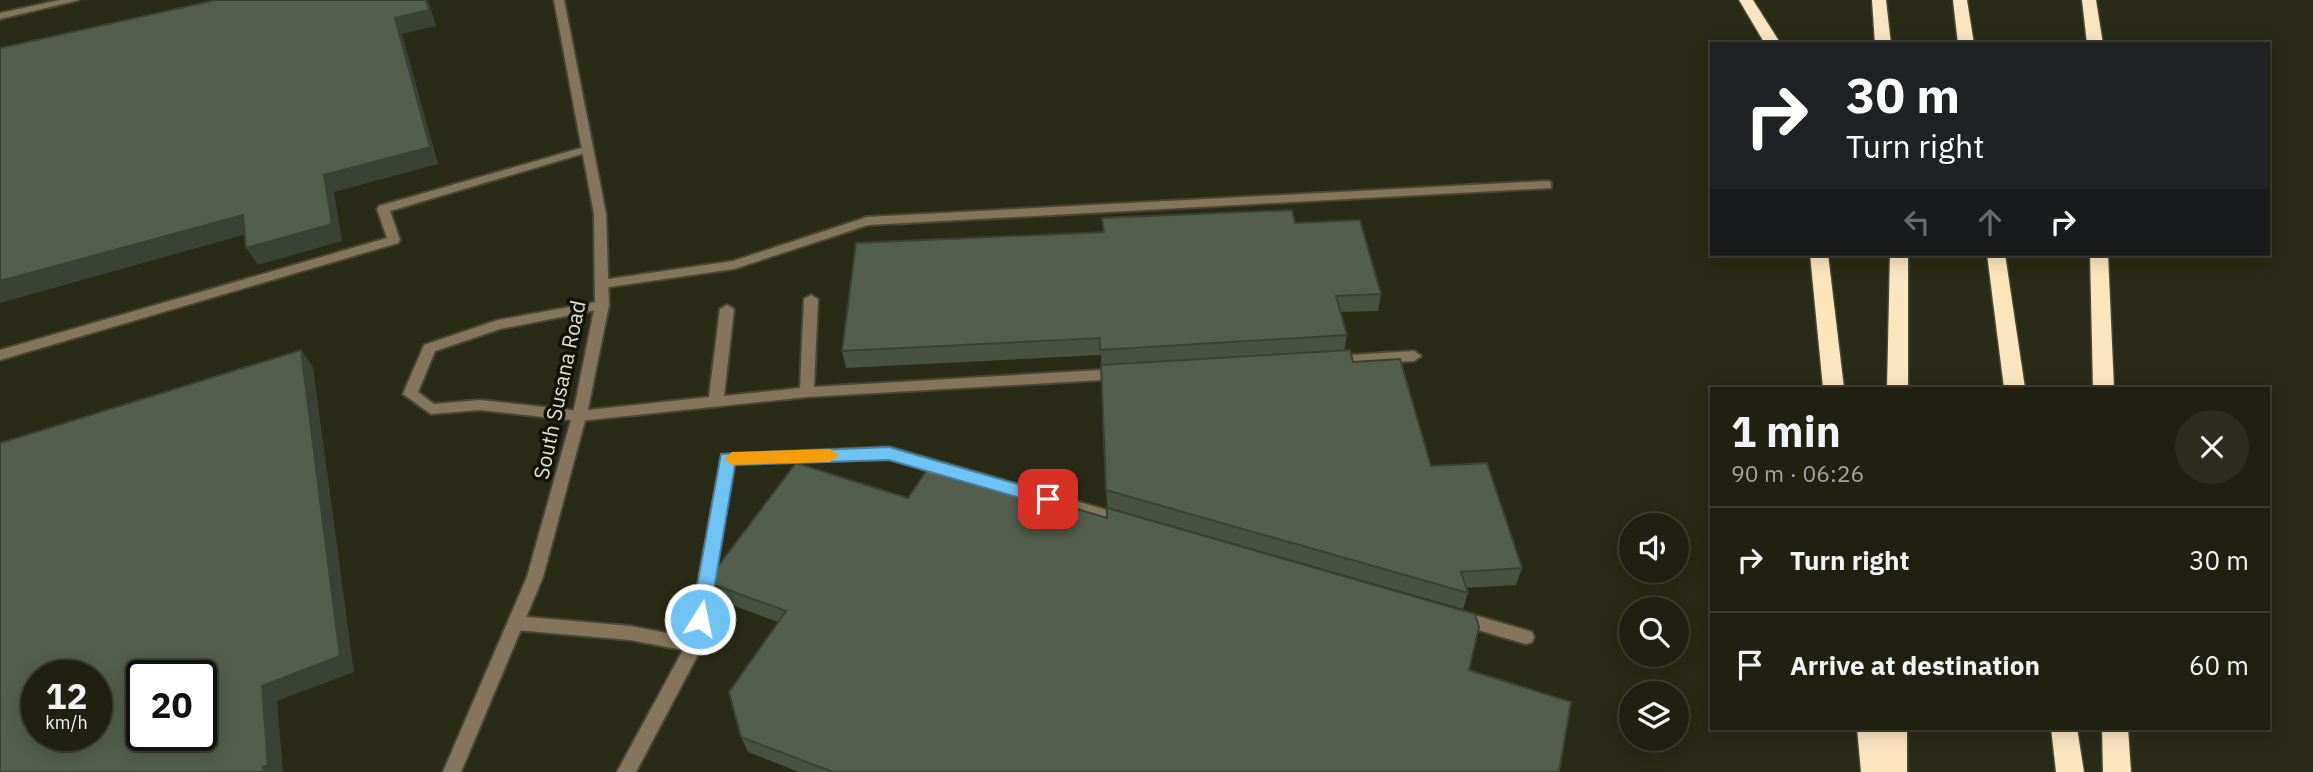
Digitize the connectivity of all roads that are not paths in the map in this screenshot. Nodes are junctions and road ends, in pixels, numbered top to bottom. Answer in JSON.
{"nodes":[{"id":1,"x":74,"y":0,"type":"edge"},
{"id":2,"x":559,"y":0,"type":"edge"},
{"id":3,"x":1746,"y":0,"type":"edge"},
{"id":4,"x":1879,"y":0,"type":"edge"},
{"id":5,"x":1960,"y":0,"type":"edge"},
{"id":6,"x":2089,"y":0,"type":"edge"},
{"id":7,"x":0,"y":16,"type":"edge"},
{"id":8,"x":1772,"y":42,"type":"edge"},
{"id":9,"x":1883,"y":42,"type":"edge"},
{"id":10,"x":1966,"y":42,"type":"edge"},
{"id":11,"x":2095,"y":42,"type":"edge"},
{"id":12,"x":588,"y":149,"type":"junction"},
{"id":13,"x":1547,"y":185,"type":"dead end"},
{"id":14,"x":1819,"y":256,"type":"edge"},
{"id":15,"x":1899,"y":256,"type":"edge"},
{"id":16,"x":1996,"y":256,"type":"edge"},
{"id":17,"x":2099,"y":256,"type":"edge"},
{"id":18,"x":601,"y":284,"type":"junction"},
{"id":19,"x":811,"y":299,"type":"dead end"},
{"id":20,"x":602,"y":305,"type":"junction"},
{"id":21,"x":727,"y":309,"type":"dead end"},
{"id":22,"x":0,"y":355,"type":"edge"},
{"id":23,"x":1414,"y":356,"type":"dead end"},
{"id":24,"x":1318,"y":362,"type":"edge"},
{"id":25,"x":1138,"y":373,"type":"edge"},
{"id":26,"x":1834,"y":387,"type":"edge"},
{"id":27,"x":1898,"y":387,"type":"edge"},
{"id":28,"x":2015,"y":387,"type":"edge"},
{"id":29,"x":2104,"y":387,"type":"edge"},
{"id":30,"x":807,"y":392,"type":"junction"},
{"id":31,"x":716,"y":401,"type":"junction"},
{"id":32,"x":579,"y":416,"type":"junction"},
{"id":33,"x":1141,"y":526,"type":"edge"},
{"id":34,"x":1446,"y":614,"type":"edge"},
{"id":35,"x":516,"y":623,"type":"junction"},
{"id":36,"x":1526,"y":637,"type":"dead end"},
{"id":37,"x":695,"y":645,"type":"junction"},
{"id":38,"x":1870,"y":730,"type":"edge"},
{"id":39,"x":1894,"y":730,"type":"edge"},
{"id":40,"x":2064,"y":730,"type":"edge"},
{"id":41,"x":2115,"y":730,"type":"edge"},
{"id":42,"x":453,"y":772,"type":"edge"},
{"id":43,"x":626,"y":772,"type":"edge"},
{"id":44,"x":1875,"y":772,"type":"edge"},
{"id":45,"x":1893,"y":772,"type":"edge"},
{"id":46,"x":2070,"y":772,"type":"edge"},
{"id":47,"x":2117,"y":772,"type":"edge"}],
"edges":[{"from":1,"to":7,"type":"street"},
{"from":2,"to":12,"type":"street","name":"South Susana Road"},
{"from":3,"to":8,"type":"highway"},
{"from":4,"to":9,"type":"highway"},
{"from":5,"to":10,"type":"highway"},
{"from":6,"to":11,"type":"highway"},
{"from":12,"to":18,"type":"street","name":"South Susana Road"},
{"from":12,"to":22,"type":"street"},
{"from":13,"to":18,"type":"street"},
{"from":14,"to":26,"type":"highway"},
{"from":15,"to":27,"type":"highway"},
{"from":16,"to":28,"type":"highway"},
{"from":17,"to":29,"type":"highway"},
{"from":18,"to":20,"type":"street","name":"South Susana Road"},
{"from":19,"to":30,"type":"street"},
{"from":20,"to":32,"type":"street","name":"South Susana Road"},
{"from":20,"to":32,"type":"street"},
{"from":21,"to":31,"type":"street"},
{"from":23,"to":24,"type":"street"},
{"from":25,"to":30,"type":"street"},
{"from":30,"to":31,"type":"street"},
{"from":31,"to":32,"type":"street"},
{"from":32,"to":35,"type":"street","name":"South Susana Road"},
{"from":33,"to":37,"type":"street"},
{"from":34,"to":36,"type":"street"},
{"from":35,"to":37,"type":"street"},
{"from":35,"to":42,"type":"street","name":"South Susana Road"},
{"from":37,"to":43,"type":"street"},
{"from":38,"to":44,"type":"highway"},
{"from":39,"to":45,"type":"highway"},
{"from":40,"to":46,"type":"highway"},
{"from":41,"to":47,"type":"highway"}]}
